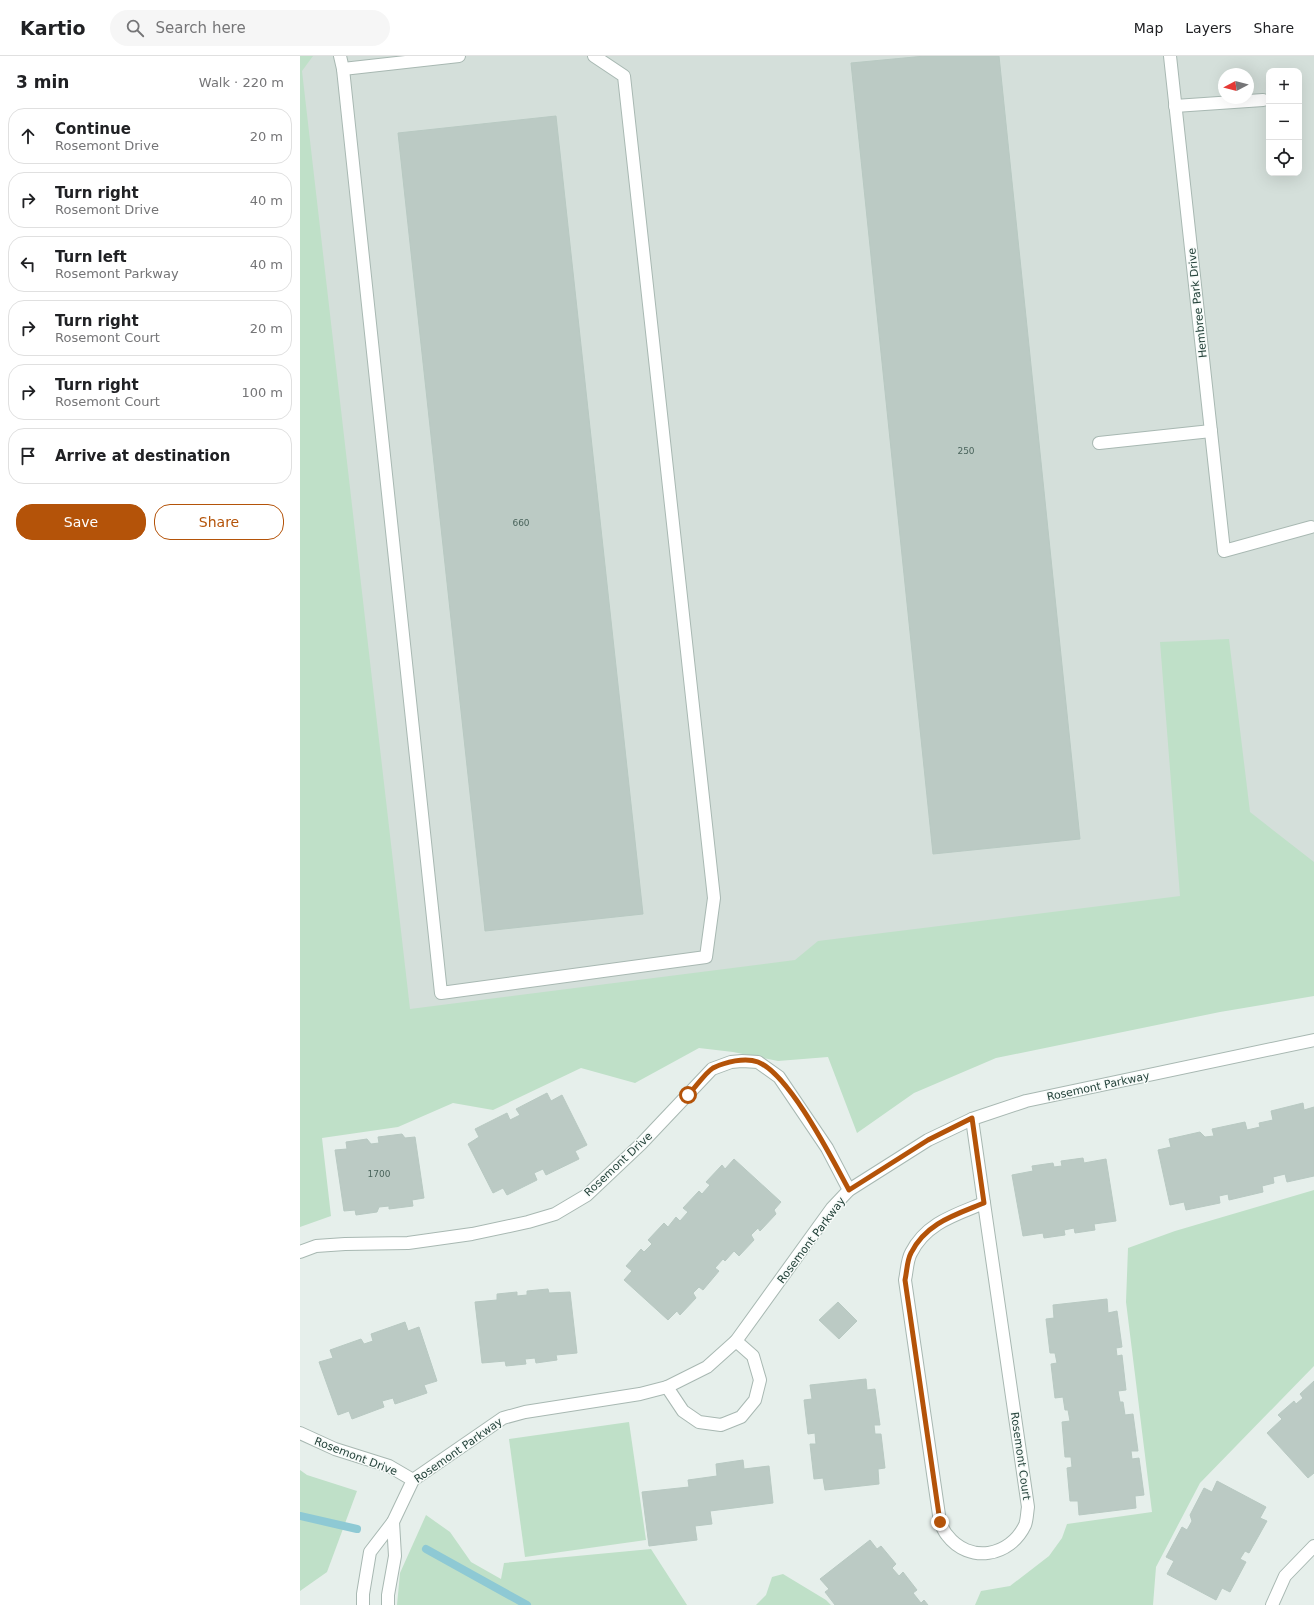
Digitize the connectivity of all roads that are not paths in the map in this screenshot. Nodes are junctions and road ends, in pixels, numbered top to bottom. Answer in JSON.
{"nodes":[{"id":1,"x":340,"y":56,"type":"edge"},
{"id":2,"x":459,"y":56,"type":"edge"},
{"id":3,"x":594,"y":56,"type":"edge"},
{"id":4,"x":1170,"y":56,"type":"edge"},
{"id":5,"x":343,"y":69,"type":"junction"},
{"id":6,"x":1263,"y":100,"type":"dead end"},
{"id":7,"x":1175,"y":106,"type":"junction"},
{"id":8,"x":1211,"y":431,"type":"junction"},
{"id":9,"x":1099,"y":442,"type":"dead end"},
{"id":10,"x":1311,"y":527,"type":"dead end"},
{"id":11,"x":1314,"y":1040,"type":"edge"},
{"id":12,"x":972,"y":1118,"type":"junction"},
{"id":13,"x":849,"y":1190,"type":"junction"},
{"id":14,"x":984,"y":1203,"type":"junction"},
{"id":15,"x":300,"y":1252,"type":"edge"},
{"id":16,"x":736,"y":1341,"type":"junction"},
{"id":17,"x":666,"y":1387,"type":"junction"},
{"id":18,"x":300,"y":1433,"type":"edge"},
{"id":19,"x":413,"y":1480,"type":"junction"},
{"id":20,"x":392,"y":1522,"type":"junction"},
{"id":21,"x":1314,"y":1546,"type":"edge"},
{"id":22,"x":363,"y":1605,"type":"edge"},
{"id":23,"x":388,"y":1605,"type":"edge"},
{"id":24,"x":1272,"y":1605,"type":"edge"}],
"edges":[{"from":1,"to":5,"type":"street"},
{"from":2,"to":5,"type":"street"},
{"from":3,"to":5,"type":"street"},
{"from":4,"to":7,"type":"street","name":"Hembree Park Drive"},
{"from":6,"to":7,"type":"street"},
{"from":7,"to":8,"type":"street","name":"Hembree Park Drive"},
{"from":8,"to":9,"type":"street"},
{"from":8,"to":10,"type":"street","name":"Hembree Park Drive"},
{"from":11,"to":12,"type":"street","name":"Rosemont Parkway"},
{"from":12,"to":13,"type":"street","name":"Rosemont Parkway"},
{"from":12,"to":14,"type":"street","name":"Rosemont Court"},
{"from":13,"to":15,"type":"street","name":"Rosemont Drive"},
{"from":13,"to":16,"type":"street","name":"Rosemont Parkway"},
{"from":14,"to":14,"type":"street","name":"Rosemont Court"},
{"from":16,"to":17,"type":"street","name":"Rosemont Parkway"},
{"from":16,"to":17,"type":"street"},
{"from":17,"to":19,"type":"street","name":"Rosemont Parkway"},
{"from":18,"to":19,"type":"street","name":"Rosemont Drive"},
{"from":19,"to":20,"type":"street","name":"Rosemont Parkway"},
{"from":20,"to":22,"type":"street","name":"Rosemont Parkway"},
{"from":20,"to":23,"type":"street"},
{"from":21,"to":24,"type":"street"}]}
